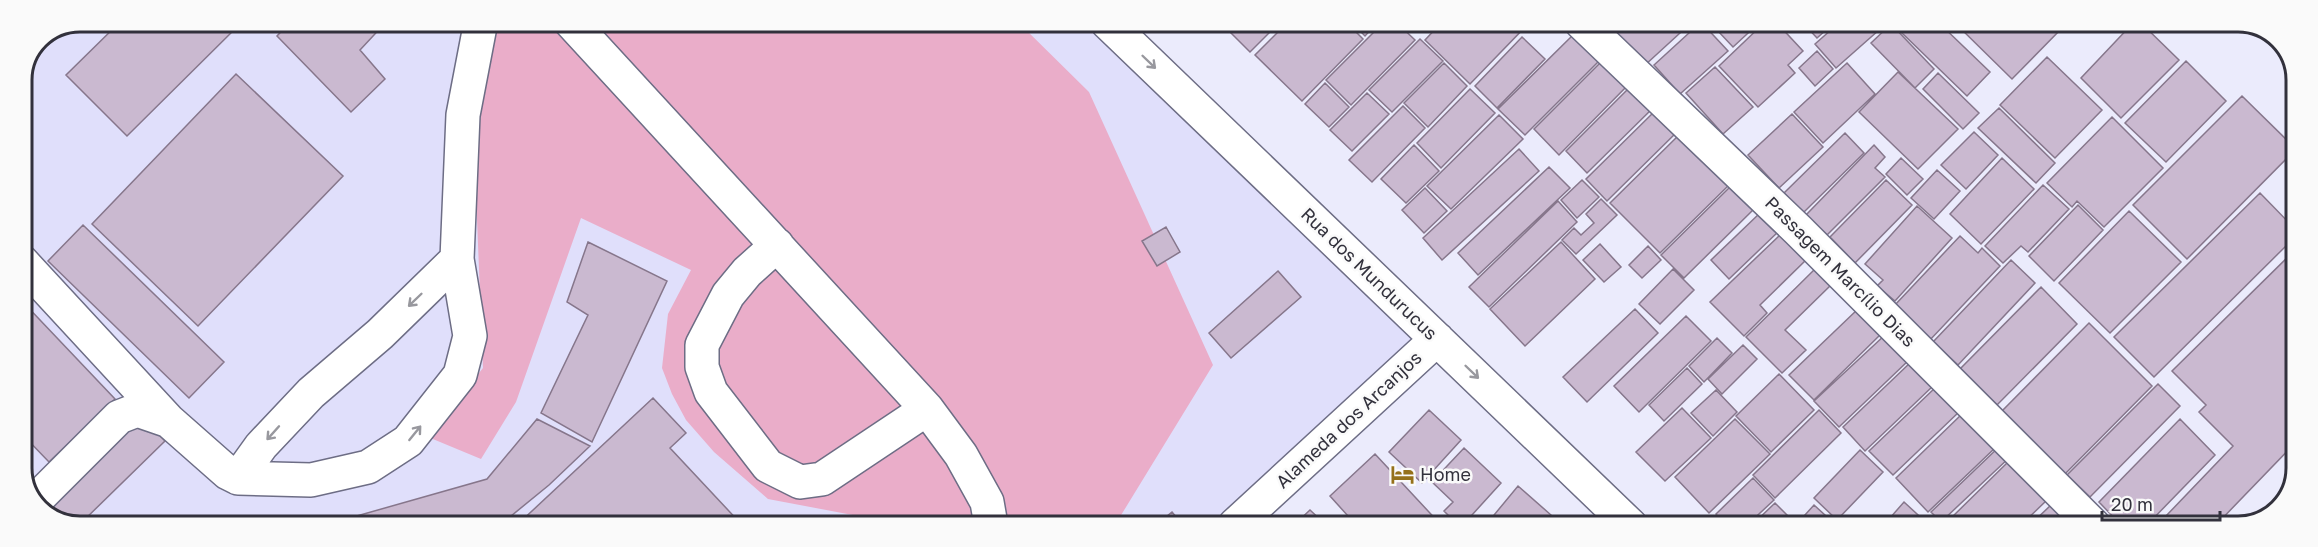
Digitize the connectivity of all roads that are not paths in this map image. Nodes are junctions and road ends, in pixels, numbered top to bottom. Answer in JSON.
{"nodes":[{"id":1,"x":479,"y":32,"type":"edge"},
{"id":2,"x":580,"y":32,"type":"edge"},
{"id":3,"x":1117,"y":32,"type":"edge"},
{"id":4,"x":1591,"y":32,"type":"edge"},
{"id":5,"x":777,"y":245,"type":"junction"},
{"id":6,"x":457,"y":259,"type":"junction"},
{"id":7,"x":32,"y":273,"type":"edge"},
{"id":8,"x":1437,"y":339,"type":"junction"},
{"id":9,"x":927,"y":409,"type":"junction"},
{"id":10,"x":169,"y":422,"type":"junction"},
{"id":11,"x":238,"y":478,"type":"junction"},
{"id":12,"x":41,"y":495,"type":"edge"},
{"id":13,"x":989,"y":516,"type":"edge"},
{"id":14,"x":1245,"y":516,"type":"edge"},
{"id":15,"x":1621,"y":516,"type":"edge"},
{"id":16,"x":2084,"y":516,"type":"edge"}],
"edges":[{"from":1,"to":6,"type":"street"},
{"from":2,"to":5,"type":"street"},
{"from":3,"to":8,"type":"street","name":"Rua dos Mundurucus","one_way":true},
{"from":4,"to":16,"type":"street","name":"Passagem Marcílio Dias"},
{"from":5,"to":9,"type":"street"},
{"from":5,"to":9,"type":"street"},
{"from":6,"to":11,"type":"street","one_way":true},
{"from":11,"to":6,"type":"street","one_way":true},
{"from":7,"to":10,"type":"street"},
{"from":8,"to":14,"type":"street","name":"Alameda dos Arcanjos"},
{"from":8,"to":15,"type":"street","name":"Rua dos Mundurucus","one_way":true},
{"from":9,"to":13,"type":"street"},
{"from":10,"to":11,"type":"street"},
{"from":10,"to":12,"type":"street"}]}
